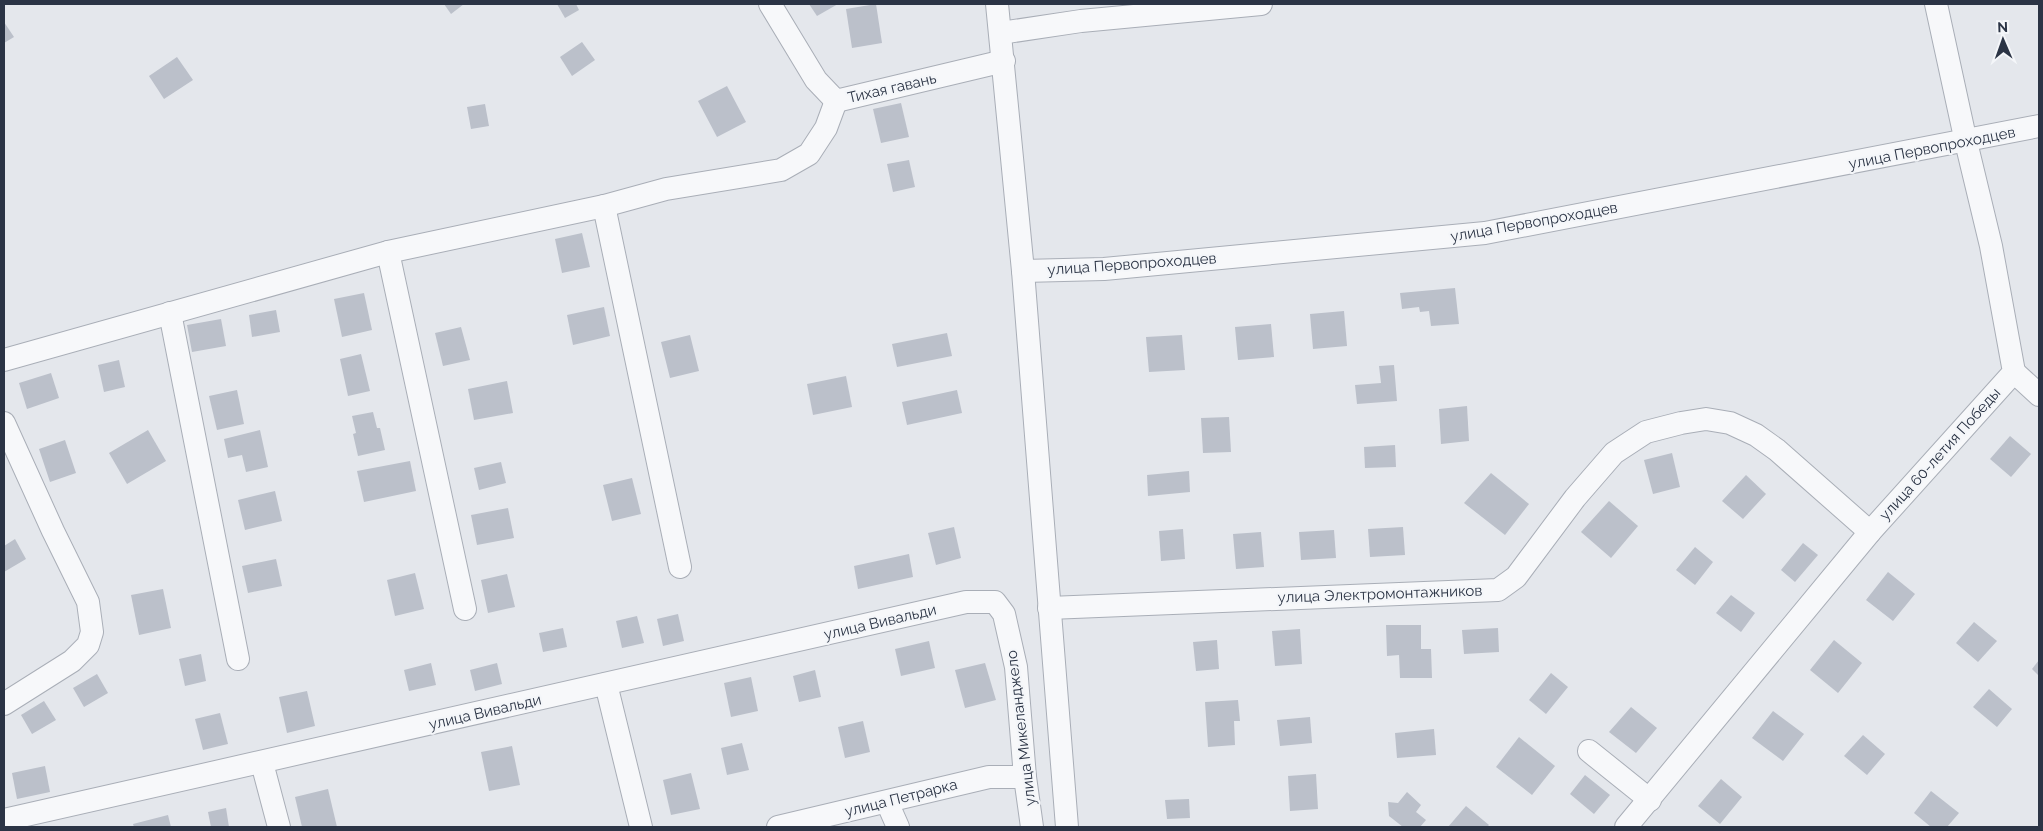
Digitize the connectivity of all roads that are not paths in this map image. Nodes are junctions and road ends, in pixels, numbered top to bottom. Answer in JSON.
{"nodes":[{"id":1,"x":770,"y":4,"type":"edge"},
{"id":2,"x":997,"y":4,"type":"edge"},
{"id":3,"x":1261,"y":4,"type":"edge"},
{"id":4,"x":1936,"y":4,"type":"edge"},
{"id":5,"x":1001,"y":33,"type":"junction"},
{"id":6,"x":1004,"y":61,"type":"junction"},
{"id":7,"x":836,"y":101,"type":"junction"},
{"id":8,"x":2039,"y":126,"type":"edge"},
{"id":9,"x":1966,"y":142,"type":"junction"},
{"id":10,"x":604,"y":206,"type":"junction"},
{"id":11,"x":388,"y":252,"type":"junction"},
{"id":12,"x":1023,"y":271,"type":"junction"},
{"id":13,"x":170,"y":313,"type":"junction"},
{"id":14,"x":4,"y":360,"type":"edge"},
{"id":15,"x":2014,"y":372,"type":"junction"},
{"id":16,"x":2039,"y":395,"type":"edge"},
{"id":17,"x":4,"y":423,"type":"edge"},
{"id":18,"x":1870,"y":532,"type":"junction"},
{"id":19,"x":680,"y":567,"type":"dead end"},
{"id":20,"x":966,"y":602,"type":"joint"},
{"id":21,"x":1049,"y":608,"type":"junction"},
{"id":22,"x":465,"y":609,"type":"dead end"},
{"id":23,"x":238,"y":659,"type":"dead end"},
{"id":24,"x":606,"y":684,"type":"junction"},
{"id":25,"x":4,"y":704,"type":"edge"},
{"id":26,"x":1589,"y":751,"type":"dead end"},
{"id":27,"x":262,"y":763,"type":"junction"},
{"id":28,"x":1025,"y":777,"type":"junction"},
{"id":29,"x":1650,"y":800,"type":"junction"},
{"id":30,"x":887,"y":802,"type":"junction"},
{"id":31,"x":4,"y":820,"type":"edge"},
{"id":32,"x":279,"y":827,"type":"edge"},
{"id":33,"x":641,"y":827,"type":"edge"},
{"id":34,"x":778,"y":827,"type":"edge"},
{"id":35,"x":898,"y":827,"type":"edge"},
{"id":36,"x":1032,"y":827,"type":"edge"},
{"id":37,"x":1067,"y":827,"type":"edge"},
{"id":38,"x":1626,"y":827,"type":"edge"}],
"edges":[{"from":1,"to":7,"type":"street","name":"Тихая гавань"},
{"from":2,"to":5,"type":"street"},
{"from":3,"to":5,"type":"street"},
{"from":4,"to":9,"type":"street"},
{"from":5,"to":6,"type":"street"},
{"from":6,"to":7,"type":"street","name":"Тихая гавань"},
{"from":6,"to":12,"type":"street"},
{"from":7,"to":10,"type":"street"},
{"from":8,"to":9,"type":"street","name":"улица Первопроходцев"},
{"from":9,"to":12,"type":"street","name":"улица Первопроходцев"},
{"from":9,"to":15,"type":"street"},
{"from":10,"to":11,"type":"street"},
{"from":10,"to":19,"type":"street"},
{"from":11,"to":13,"type":"street"},
{"from":11,"to":22,"type":"street"},
{"from":12,"to":21,"type":"street"},
{"from":13,"to":14,"type":"street"},
{"from":13,"to":23,"type":"street"},
{"from":15,"to":16,"type":"street"},
{"from":15,"to":18,"type":"street","name":"улица 60-летия Победы"},
{"from":17,"to":25,"type":"street"},
{"from":18,"to":21,"type":"street","name":"улица Электромонтажников"},
{"from":18,"to":29,"type":"street","name":"улица 60-летия Победы"},
{"from":20,"to":24,"type":"street","name":"улица Вивальди"},
{"from":20,"to":28,"type":"street","name":"улица Микеланджело"},
{"from":21,"to":37,"type":"street"},
{"from":24,"to":27,"type":"street","name":"улица Вивальди"},
{"from":24,"to":33,"type":"street"},
{"from":26,"to":29,"type":"street"},
{"from":27,"to":31,"type":"street","name":"улица Вивальди"},
{"from":27,"to":32,"type":"street"},
{"from":28,"to":30,"type":"street","name":"улица Петрарка"},
{"from":28,"to":36,"type":"street","name":"улица Микеланджело"},
{"from":29,"to":38,"type":"street","name":"улица 60-летия Победы"},
{"from":30,"to":34,"type":"street","name":"улица Петрарка"},
{"from":30,"to":35,"type":"street"}]}
